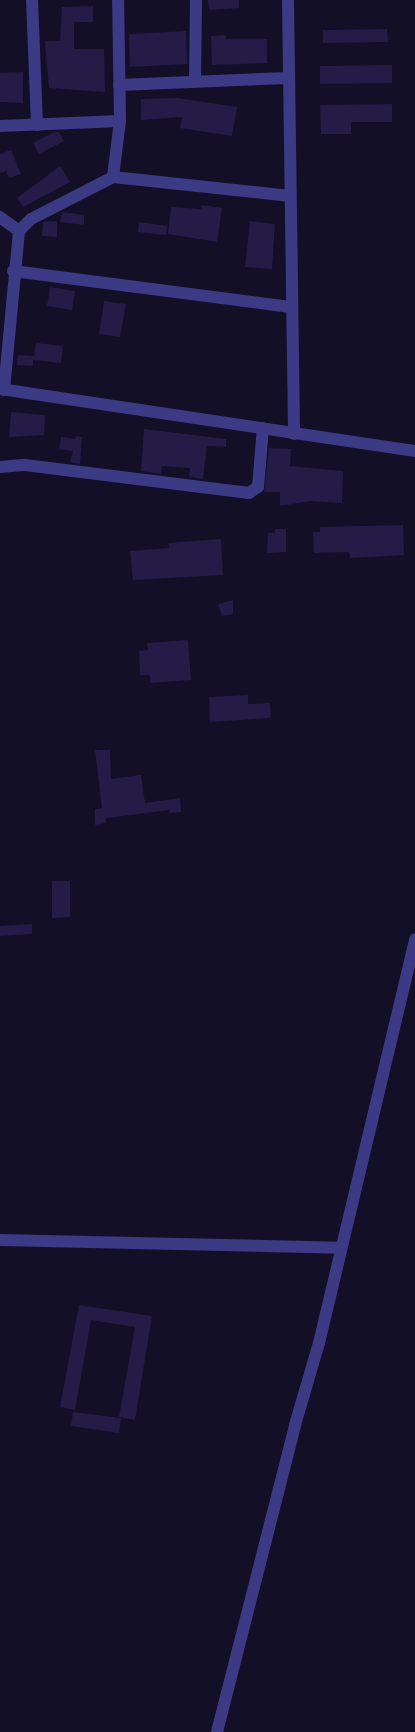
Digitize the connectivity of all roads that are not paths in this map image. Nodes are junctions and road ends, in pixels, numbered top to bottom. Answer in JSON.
{"nodes":[{"id":1,"x":32,"y":0,"type":"edge"},
{"id":2,"x":118,"y":0,"type":"edge"},
{"id":3,"x":196,"y":0,"type":"edge"},
{"id":4,"x":288,"y":0,"type":"edge"},
{"id":5,"x":288,"y":78,"type":"junction"},
{"id":6,"x":195,"y":81,"type":"junction"},
{"id":7,"x":119,"y":85,"type":"junction"},
{"id":8,"x":120,"y":121,"type":"junction"},
{"id":9,"x":37,"y":125,"type":"junction"},
{"id":10,"x":0,"y":126,"type":"edge"},
{"id":11,"x":113,"y":177,"type":"junction"},
{"id":12,"x":290,"y":196,"type":"junction"},
{"id":13,"x":0,"y":217,"type":"edge"},
{"id":14,"x":19,"y":231,"type":"junction"},
{"id":15,"x":13,"y":271,"type":"junction"},
{"id":16,"x":291,"y":307,"type":"junction"},
{"id":17,"x":5,"y":325,"type":"edge"},
{"id":18,"x":2,"y":390,"type":"edge"},
{"id":19,"x":263,"y":428,"type":"junction"},
{"id":20,"x":294,"y":434,"type":"junction"},
{"id":21,"x":415,"y":451,"type":"edge"},
{"id":22,"x":0,"y":467,"type":"edge"},
{"id":23,"x":415,"y":939,"type":"edge"},
{"id":24,"x":0,"y":1240,"type":"edge"},
{"id":25,"x":340,"y":1248,"type":"junction"},
{"id":26,"x":217,"y":1732,"type":"edge"}],
"edges":[{"from":1,"to":9,"type":"street"},
{"from":2,"to":7,"type":"street"},
{"from":3,"to":6,"type":"street"},
{"from":4,"to":5,"type":"street"},
{"from":5,"to":6,"type":"street"},
{"from":5,"to":12,"type":"street"},
{"from":6,"to":7,"type":"street"},
{"from":7,"to":8,"type":"street"},
{"from":8,"to":9,"type":"street"},
{"from":8,"to":11,"type":"street"},
{"from":9,"to":10,"type":"street"},
{"from":11,"to":12,"type":"street"},
{"from":11,"to":14,"type":"street"},
{"from":12,"to":16,"type":"street"},
{"from":13,"to":14,"type":"street"},
{"from":14,"to":15,"type":"street"},
{"from":15,"to":16,"type":"street"},
{"from":15,"to":17,"type":"street"},
{"from":16,"to":20,"type":"street"},
{"from":17,"to":18,"type":"street"},
{"from":18,"to":19,"type":"street"},
{"from":19,"to":20,"type":"street"},
{"from":19,"to":22,"type":"street"},
{"from":20,"to":21,"type":"street"},
{"from":23,"to":25,"type":"street"},
{"from":24,"to":25,"type":"street"},
{"from":25,"to":26,"type":"street"}]}
